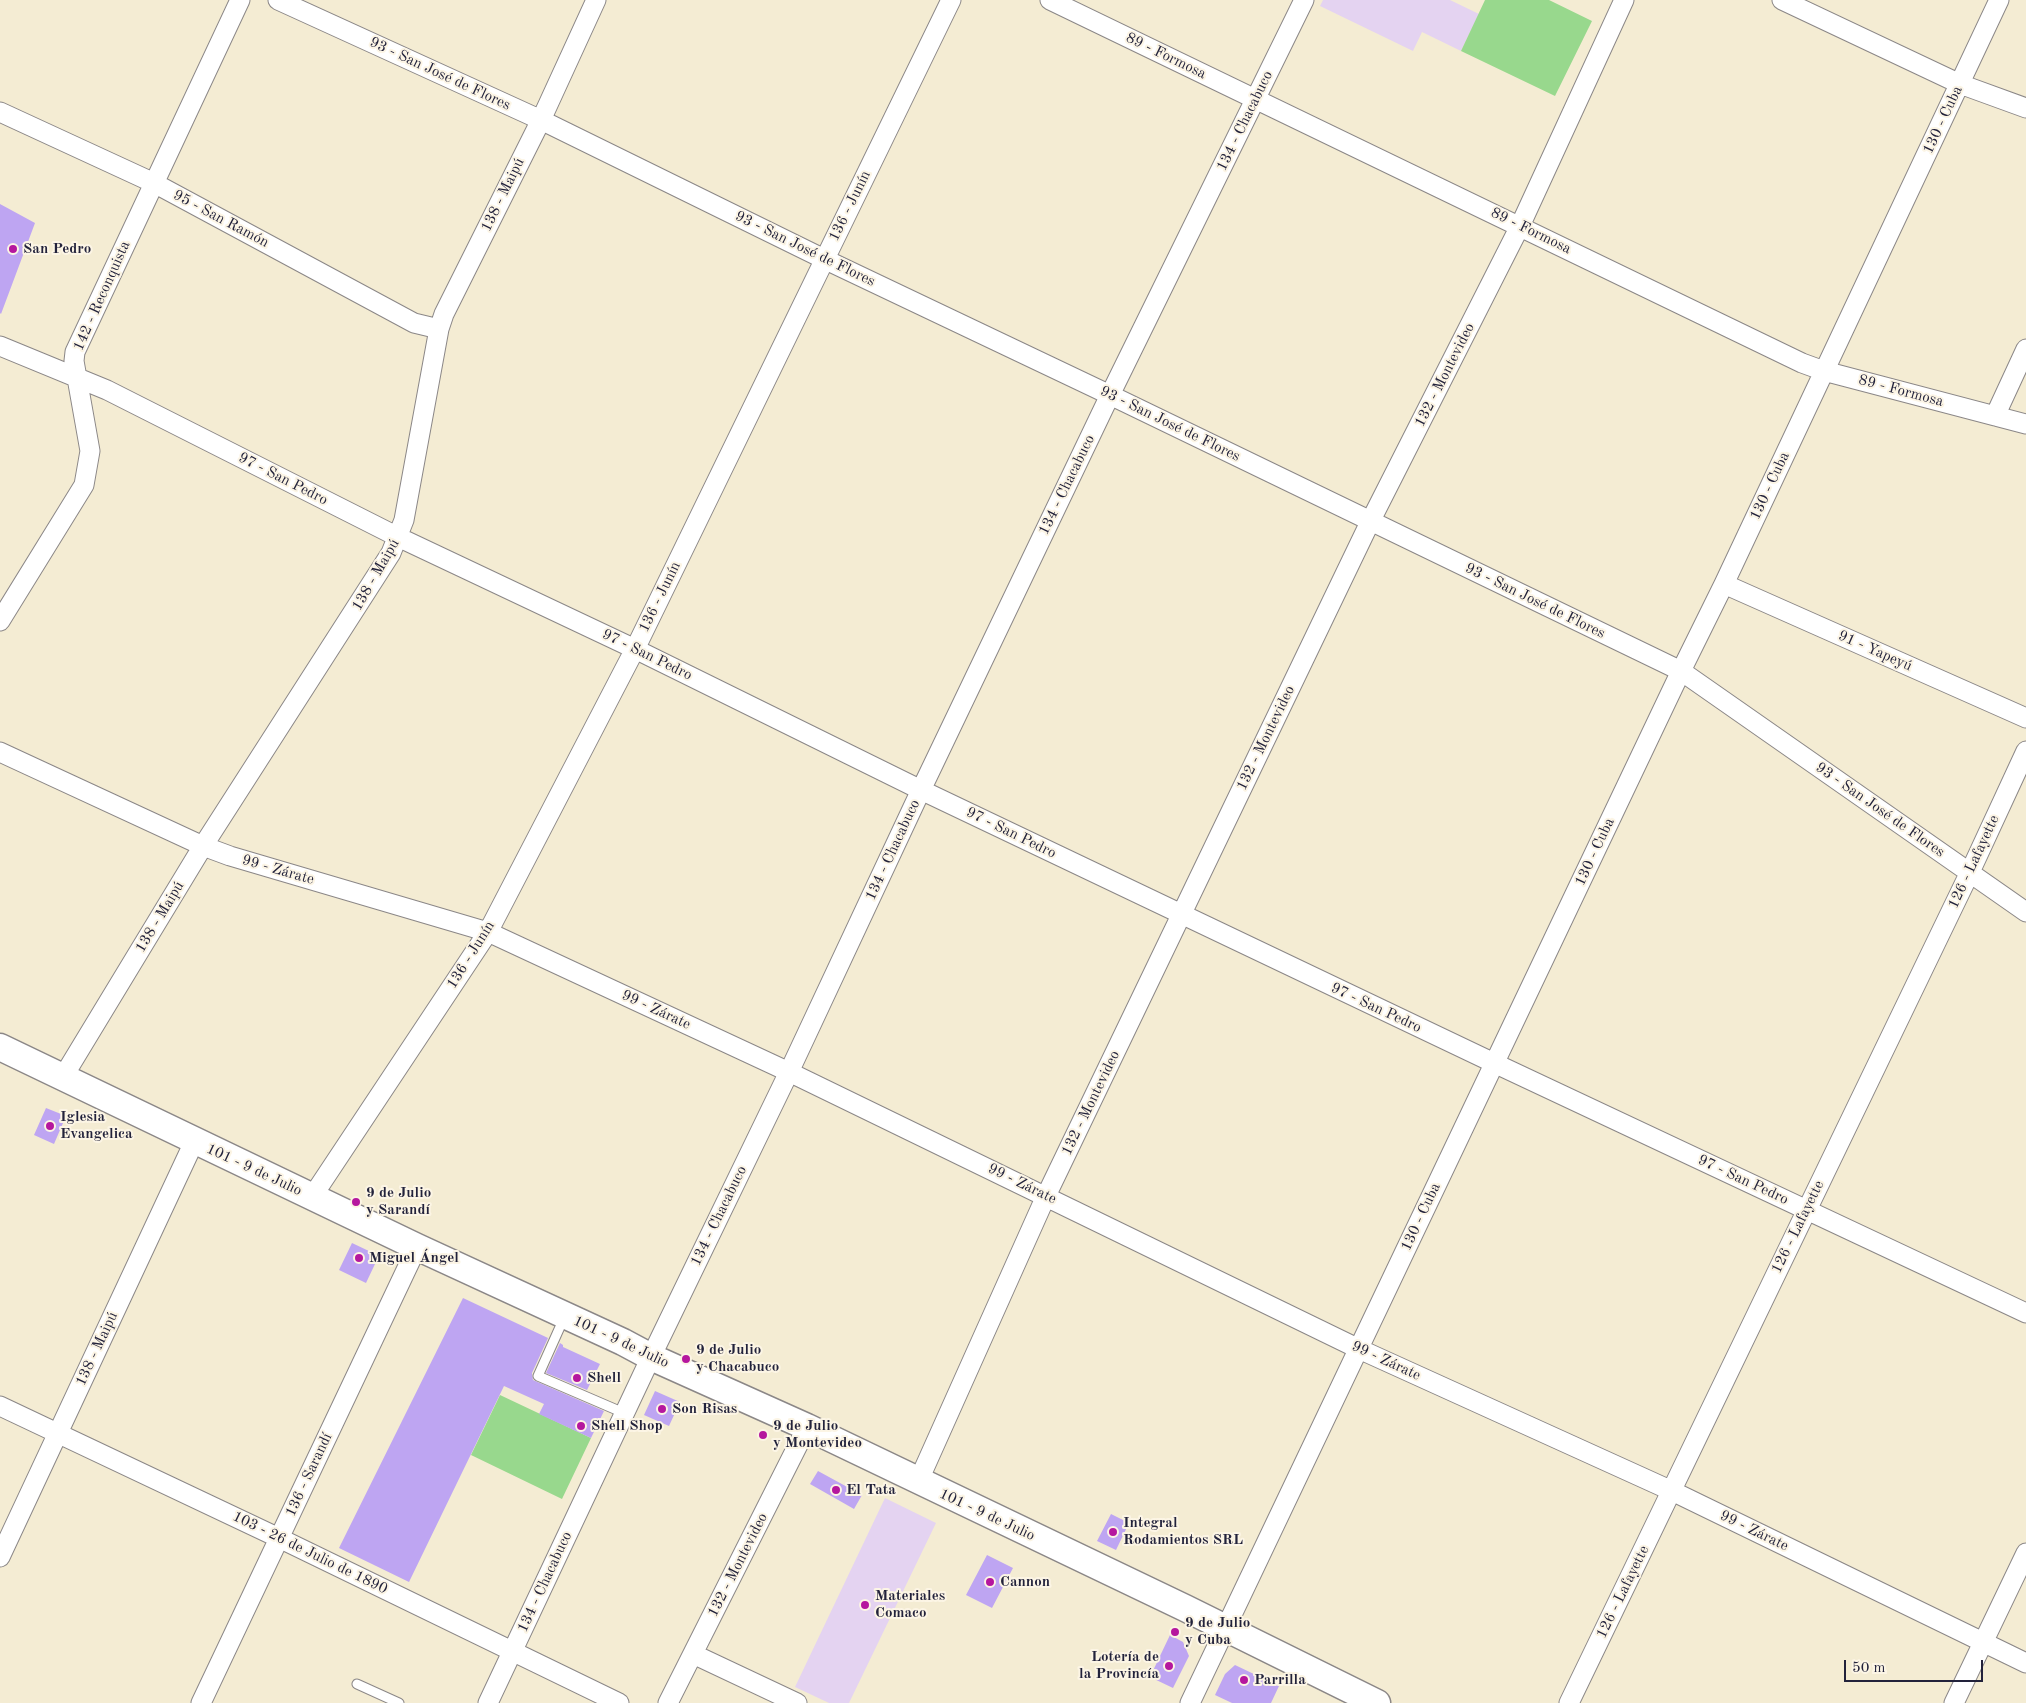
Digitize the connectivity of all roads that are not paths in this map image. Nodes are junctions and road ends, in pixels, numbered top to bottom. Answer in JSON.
{"nodes":[{"id":1,"x":240,"y":0,"type":"edge"},
{"id":2,"x":278,"y":0,"type":"edge"},
{"id":3,"x":596,"y":0,"type":"edge"},
{"id":4,"x":951,"y":0,"type":"edge"},
{"id":5,"x":1050,"y":0,"type":"edge"},
{"id":6,"x":1304,"y":0,"type":"edge"},
{"id":7,"x":1624,"y":0,"type":"edge"},
{"id":8,"x":1782,"y":0,"type":"edge"},
{"id":9,"x":1999,"y":0,"type":"edge"},
{"id":10,"x":1960,"y":84,"type":"junction"},
{"id":11,"x":1256,"y":100,"type":"junction"},
{"id":12,"x":2026,"y":108,"type":"edge"},
{"id":13,"x":0,"y":112,"type":"edge"},
{"id":14,"x":541,"y":120,"type":"junction"},
{"id":15,"x":154,"y":183,"type":"junction"},
{"id":16,"x":1520,"y":226,"type":"junction"},
{"id":17,"x":824,"y":258,"type":"junction"},
{"id":18,"x":439,"y":329,"type":"junction"},
{"id":19,"x":0,"y":346,"type":"edge"},
{"id":20,"x":2026,"y":349,"type":"edge"},
{"id":21,"x":1824,"y":371,"type":"junction"},
{"id":22,"x":76,"y":378,"type":"junction"},
{"id":23,"x":1110,"y":395,"type":"junction"},
{"id":24,"x":1995,"y":416,"type":"junction"},
{"id":25,"x":2026,"y":424,"type":"edge"},
{"id":26,"x":1370,"y":522,"type":"junction"},
{"id":27,"x":398,"y":537,"type":"junction"},
{"id":28,"x":1724,"y":584,"type":"junction"},
{"id":29,"x":0,"y":621,"type":"edge"},
{"id":30,"x":635,"y":649,"type":"junction"},
{"id":31,"x":1681,"y":671,"type":"junction"},
{"id":32,"x":2026,"y":718,"type":"edge"},
{"id":33,"x":2026,"y":751,"type":"edge"},
{"id":34,"x":0,"y":752,"type":"edge"},
{"id":35,"x":921,"y":790,"type":"junction"},
{"id":36,"x":203,"y":846,"type":"junction"},
{"id":37,"x":1970,"y":872,"type":"junction"},
{"id":38,"x":2026,"y":912,"type":"edge"},
{"id":39,"x":1182,"y":915,"type":"junction"},
{"id":40,"x":488,"y":932,"type":"junction"},
{"id":41,"x":0,"y":1047,"type":"edge"},
{"id":42,"x":1494,"y":1064,"type":"junction"},
{"id":43,"x":789,"y":1072,"type":"junction"},
{"id":44,"x":64,"y":1076,"type":"junction"},
{"id":45,"x":194,"y":1142,"type":"junction"},
{"id":46,"x":1046,"y":1196,"type":"junction"},
{"id":47,"x":312,"y":1197,"type":"junction"},
{"id":48,"x":1806,"y":1210,"type":"junction"},
{"id":49,"x":417,"y":1247,"type":"junction"},
{"id":50,"x":2026,"y":1313,"type":"edge"},
{"id":51,"x":565,"y":1315,"type":"junction"},
{"id":52,"x":1359,"y":1349,"type":"junction"},
{"id":53,"x":651,"y":1357,"type":"junction"},
{"id":54,"x":0,"y":1406,"type":"edge"},
{"id":55,"x":624,"y":1413,"type":"junction"},
{"id":56,"x":807,"y":1427,"type":"junction"},
{"id":57,"x":58,"y":1433,"type":"junction"},
{"id":58,"x":918,"y":1482,"type":"junction"},
{"id":59,"x":1672,"y":1491,"type":"junction"},
{"id":60,"x":279,"y":1538,"type":"junction"},
{"id":61,"x":2026,"y":1553,"type":"edge"},
{"id":62,"x":0,"y":1557,"type":"edge"},
{"id":63,"x":1226,"y":1629,"type":"junction"},
{"id":64,"x":1983,"y":1642,"type":"junction"},
{"id":65,"x":513,"y":1651,"type":"junction"},
{"id":66,"x":693,"y":1654,"type":"junction"},
{"id":67,"x":2026,"y":1663,"type":"edge"},
{"id":68,"x":357,"y":1684,"type":"dead end"},
{"id":69,"x":201,"y":1703,"type":"edge"},
{"id":70,"x":399,"y":1703,"type":"edge"},
{"id":71,"x":488,"y":1703,"type":"edge"},
{"id":72,"x":619,"y":1703,"type":"edge"},
{"id":73,"x":668,"y":1703,"type":"edge"},
{"id":74,"x":797,"y":1703,"type":"edge"},
{"id":75,"x":1190,"y":1703,"type":"edge"},
{"id":76,"x":1377,"y":1703,"type":"edge"},
{"id":77,"x":1569,"y":1703,"type":"edge"},
{"id":78,"x":1954,"y":1703,"type":"edge"}],
"edges":[{"from":1,"to":15,"type":"street","name":"142 - Reconquista"},
{"from":2,"to":14,"type":"street","name":"93 - San José de Flores"},
{"from":3,"to":14,"type":"street","name":"138 - Maipú"},
{"from":4,"to":17,"type":"street","name":"136 - Junín"},
{"from":5,"to":11,"type":"street","name":"89 - Formosa"},
{"from":6,"to":11,"type":"street","name":"134 - Chacabuco"},
{"from":7,"to":16,"type":"street","name":"132 - Montevideo"},
{"from":8,"to":10,"type":"street"},
{"from":9,"to":10,"type":"street","name":"130 - Cuba"},
{"from":10,"to":12,"type":"street"},
{"from":10,"to":21,"type":"street","name":"130 - Cuba"},
{"from":11,"to":16,"type":"street","name":"89 - Formosa"},
{"from":11,"to":23,"type":"street","name":"134 - Chacabuco"},
{"from":13,"to":15,"type":"street","name":"95 - San Ramón"},
{"from":14,"to":17,"type":"street","name":"93 - San José de Flores"},
{"from":14,"to":18,"type":"street","name":"138 - Maipú"},
{"from":15,"to":18,"type":"street","name":"95 - San Ramón"},
{"from":15,"to":22,"type":"street","name":"142 - Reconquista"},
{"from":16,"to":21,"type":"street","name":"89 - Formosa"},
{"from":16,"to":26,"type":"street","name":"132 - Montevideo"},
{"from":17,"to":23,"type":"street","name":"93 - San José de Flores"},
{"from":17,"to":30,"type":"street","name":"136 - Junín"},
{"from":18,"to":27,"type":"street","name":"138 - Maipú"},
{"from":19,"to":22,"type":"street","name":"97 - San Pedro"},
{"from":20,"to":24,"type":"street"},
{"from":21,"to":24,"type":"street","name":"89 - Formosa"},
{"from":21,"to":28,"type":"street","name":"130 - Cuba"},
{"from":22,"to":27,"type":"street","name":"97 - San Pedro"},
{"from":22,"to":29,"type":"street","name":"142 - Reconquista"},
{"from":23,"to":26,"type":"street","name":"93 - San José de Flores"},
{"from":23,"to":35,"type":"street","name":"134 - Chacabuco"},
{"from":24,"to":25,"type":"street","name":"89 - Formosa"},
{"from":26,"to":31,"type":"street","name":"93 - San José de Flores"},
{"from":26,"to":39,"type":"street","name":"132 - Montevideo"},
{"from":27,"to":30,"type":"street","name":"97 - San Pedro"},
{"from":27,"to":36,"type":"street","name":"138 - Maipú"},
{"from":28,"to":31,"type":"street","name":"130 - Cuba"},
{"from":28,"to":32,"type":"street","name":"91 - Yapeyú"},
{"from":30,"to":35,"type":"street","name":"97 - San Pedro"},
{"from":30,"to":40,"type":"street","name":"136 - Junín"},
{"from":31,"to":37,"type":"street","name":"93 - San José de Flores"},
{"from":31,"to":42,"type":"street","name":"130 - Cuba"},
{"from":33,"to":37,"type":"street","name":"126 - Lafayette"},
{"from":34,"to":36,"type":"street","name":"99 - Zárate"},
{"from":35,"to":39,"type":"street","name":"97 - San Pedro"},
{"from":35,"to":43,"type":"street","name":"134 - Chacabuco"},
{"from":36,"to":40,"type":"street","name":"99 - Zárate"},
{"from":36,"to":44,"type":"street","name":"138 - Maipú"},
{"from":37,"to":38,"type":"street","name":"93 - San José de Flores"},
{"from":37,"to":48,"type":"street","name":"126 - Lafayette"},
{"from":39,"to":42,"type":"street","name":"97 - San Pedro"},
{"from":39,"to":46,"type":"street","name":"132 - Montevideo"},
{"from":40,"to":43,"type":"street","name":"99 - Zárate"},
{"from":40,"to":47,"type":"street","name":"136 - Junín"},
{"from":41,"to":44,"type":"street","name":"101 - 9 de Julio"},
{"from":42,"to":48,"type":"street","name":"97 - San Pedro"},
{"from":42,"to":52,"type":"street","name":"130 - Cuba"},
{"from":43,"to":46,"type":"street","name":"99 - Zárate"},
{"from":43,"to":53,"type":"street","name":"134 - Chacabuco"},
{"from":44,"to":45,"type":"street","name":"101 - 9 de Julio"},
{"from":45,"to":47,"type":"street","name":"101 - 9 de Julio"},
{"from":45,"to":57,"type":"street","name":"138 - Maipú"},
{"from":46,"to":52,"type":"street","name":"99 - Zárate"},
{"from":46,"to":58,"type":"street","name":"132 - Montevideo"},
{"from":47,"to":49,"type":"street","name":"101 - 9 de Julio"},
{"from":48,"to":50,"type":"street","name":"97 - San Pedro"},
{"from":48,"to":59,"type":"street","name":"126 - Lafayette"},
{"from":49,"to":51,"type":"street","name":"101 - 9 de Julio"},
{"from":49,"to":60,"type":"street","name":"136 - Sarandí"},
{"from":51,"to":53,"type":"street","name":"101 - 9 de Julio"},
{"from":51,"to":55,"type":"lane"},
{"from":52,"to":59,"type":"street","name":"99 - Zárate"},
{"from":52,"to":63,"type":"street","name":"130 - Cuba"},
{"from":53,"to":55,"type":"street","name":"134 - Chacabuco"},
{"from":53,"to":56,"type":"street","name":"101 - 9 de Julio"},
{"from":54,"to":57,"type":"street","name":"103 - 26 de Julio de 1890"},
{"from":55,"to":65,"type":"street","name":"134 - Chacabuco"},
{"from":56,"to":58,"type":"street","name":"101 - 9 de Julio"},
{"from":56,"to":66,"type":"street","name":"132 - Montevideo"},
{"from":57,"to":60,"type":"street","name":"103 - 26 de Julio de 1890"},
{"from":57,"to":62,"type":"street","name":"138 - Maipú"},
{"from":58,"to":63,"type":"street","name":"101 - 9 de Julio"},
{"from":59,"to":64,"type":"street","name":"99 - Zárate"},
{"from":59,"to":77,"type":"street","name":"126 - Lafayette"},
{"from":60,"to":65,"type":"street","name":"103 - 26 de Julio de 1890"},
{"from":60,"to":69,"type":"street","name":"136 - Sarandí"},
{"from":61,"to":64,"type":"street"},
{"from":63,"to":75,"type":"street","name":"130 - Cuba"},
{"from":63,"to":76,"type":"street","name":"101 - 9 de Julio"},
{"from":64,"to":67,"type":"street","name":"99 - Zárate"},
{"from":64,"to":78,"type":"street"},
{"from":65,"to":71,"type":"street","name":"134 - Chacabuco"},
{"from":65,"to":72,"type":"street","name":"103 - 26 de Julio de 1890"},
{"from":66,"to":73,"type":"street","name":"132 - Montevideo"},
{"from":66,"to":74,"type":"street"},
{"from":68,"to":70,"type":"lane"}]}
